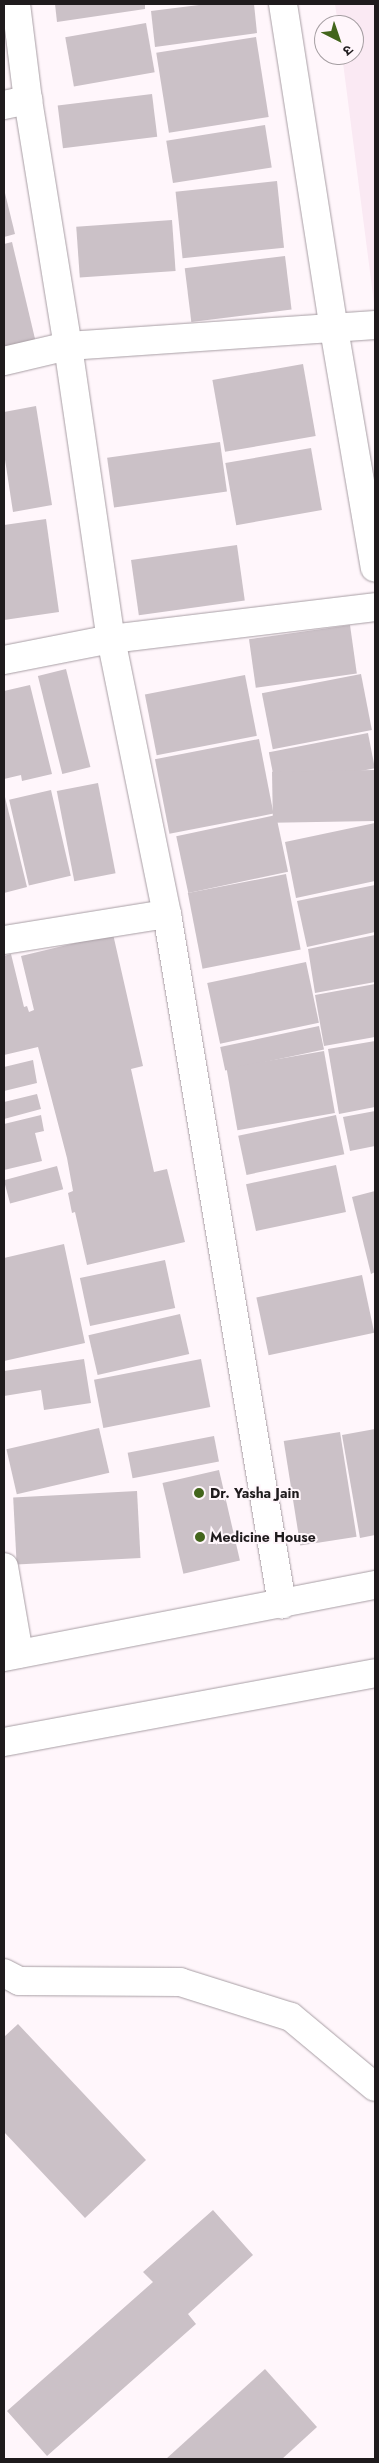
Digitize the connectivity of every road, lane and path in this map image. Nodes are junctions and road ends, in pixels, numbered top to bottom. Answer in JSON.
{"nodes":[{"id":1,"x":16,"y":4,"type":"edge"},
{"id":2,"x":282,"y":4,"type":"edge"},
{"id":3,"x":16,"y":103,"type":"edge"},
{"id":4,"x":375,"y":325,"type":"edge"},
{"id":5,"x":334,"y":329,"type":"junction"},
{"id":6,"x":68,"y":346,"type":"junction"},
{"id":7,"x":4,"y":361,"type":"edge"},
{"id":8,"x":375,"y":568,"type":"edge"},
{"id":9,"x":375,"y":607,"type":"edge"},
{"id":10,"x":111,"y":639,"type":"junction"},
{"id":11,"x":4,"y":660,"type":"edge"},
{"id":12,"x":167,"y":914,"type":"junction"},
{"id":13,"x":4,"y":940,"type":"edge"},
{"id":14,"x":4,"y":1567,"type":"edge"},
{"id":15,"x":375,"y":1586,"type":"edge"},
{"id":16,"x":282,"y":1604,"type":"junction"},
{"id":17,"x":11,"y":1655,"type":"edge"},
{"id":18,"x":375,"y":1673,"type":"edge"},
{"id":19,"x":4,"y":1742,"type":"edge"},
{"id":20,"x":9,"y":1983,"type":"edge"},
{"id":21,"x":375,"y":2087,"type":"edge"}],
"edges":[{"from":1,"to":3,"type":"street"},
{"from":2,"to":5,"type":"street"},
{"from":3,"to":6,"type":"street"},
{"from":4,"to":5,"type":"street"},
{"from":5,"to":6,"type":"street"},
{"from":5,"to":8,"type":"street"},
{"from":6,"to":7,"type":"street"},
{"from":6,"to":10,"type":"street"},
{"from":9,"to":10,"type":"street"},
{"from":10,"to":11,"type":"street"},
{"from":10,"to":12,"type":"street"},
{"from":12,"to":13,"type":"street"},
{"from":12,"to":16,"type":"street"},
{"from":14,"to":17,"type":"street"},
{"from":15,"to":16,"type":"street"},
{"from":16,"to":17,"type":"street"},
{"from":18,"to":19,"type":"street"},
{"from":20,"to":21,"type":"street"}]}
